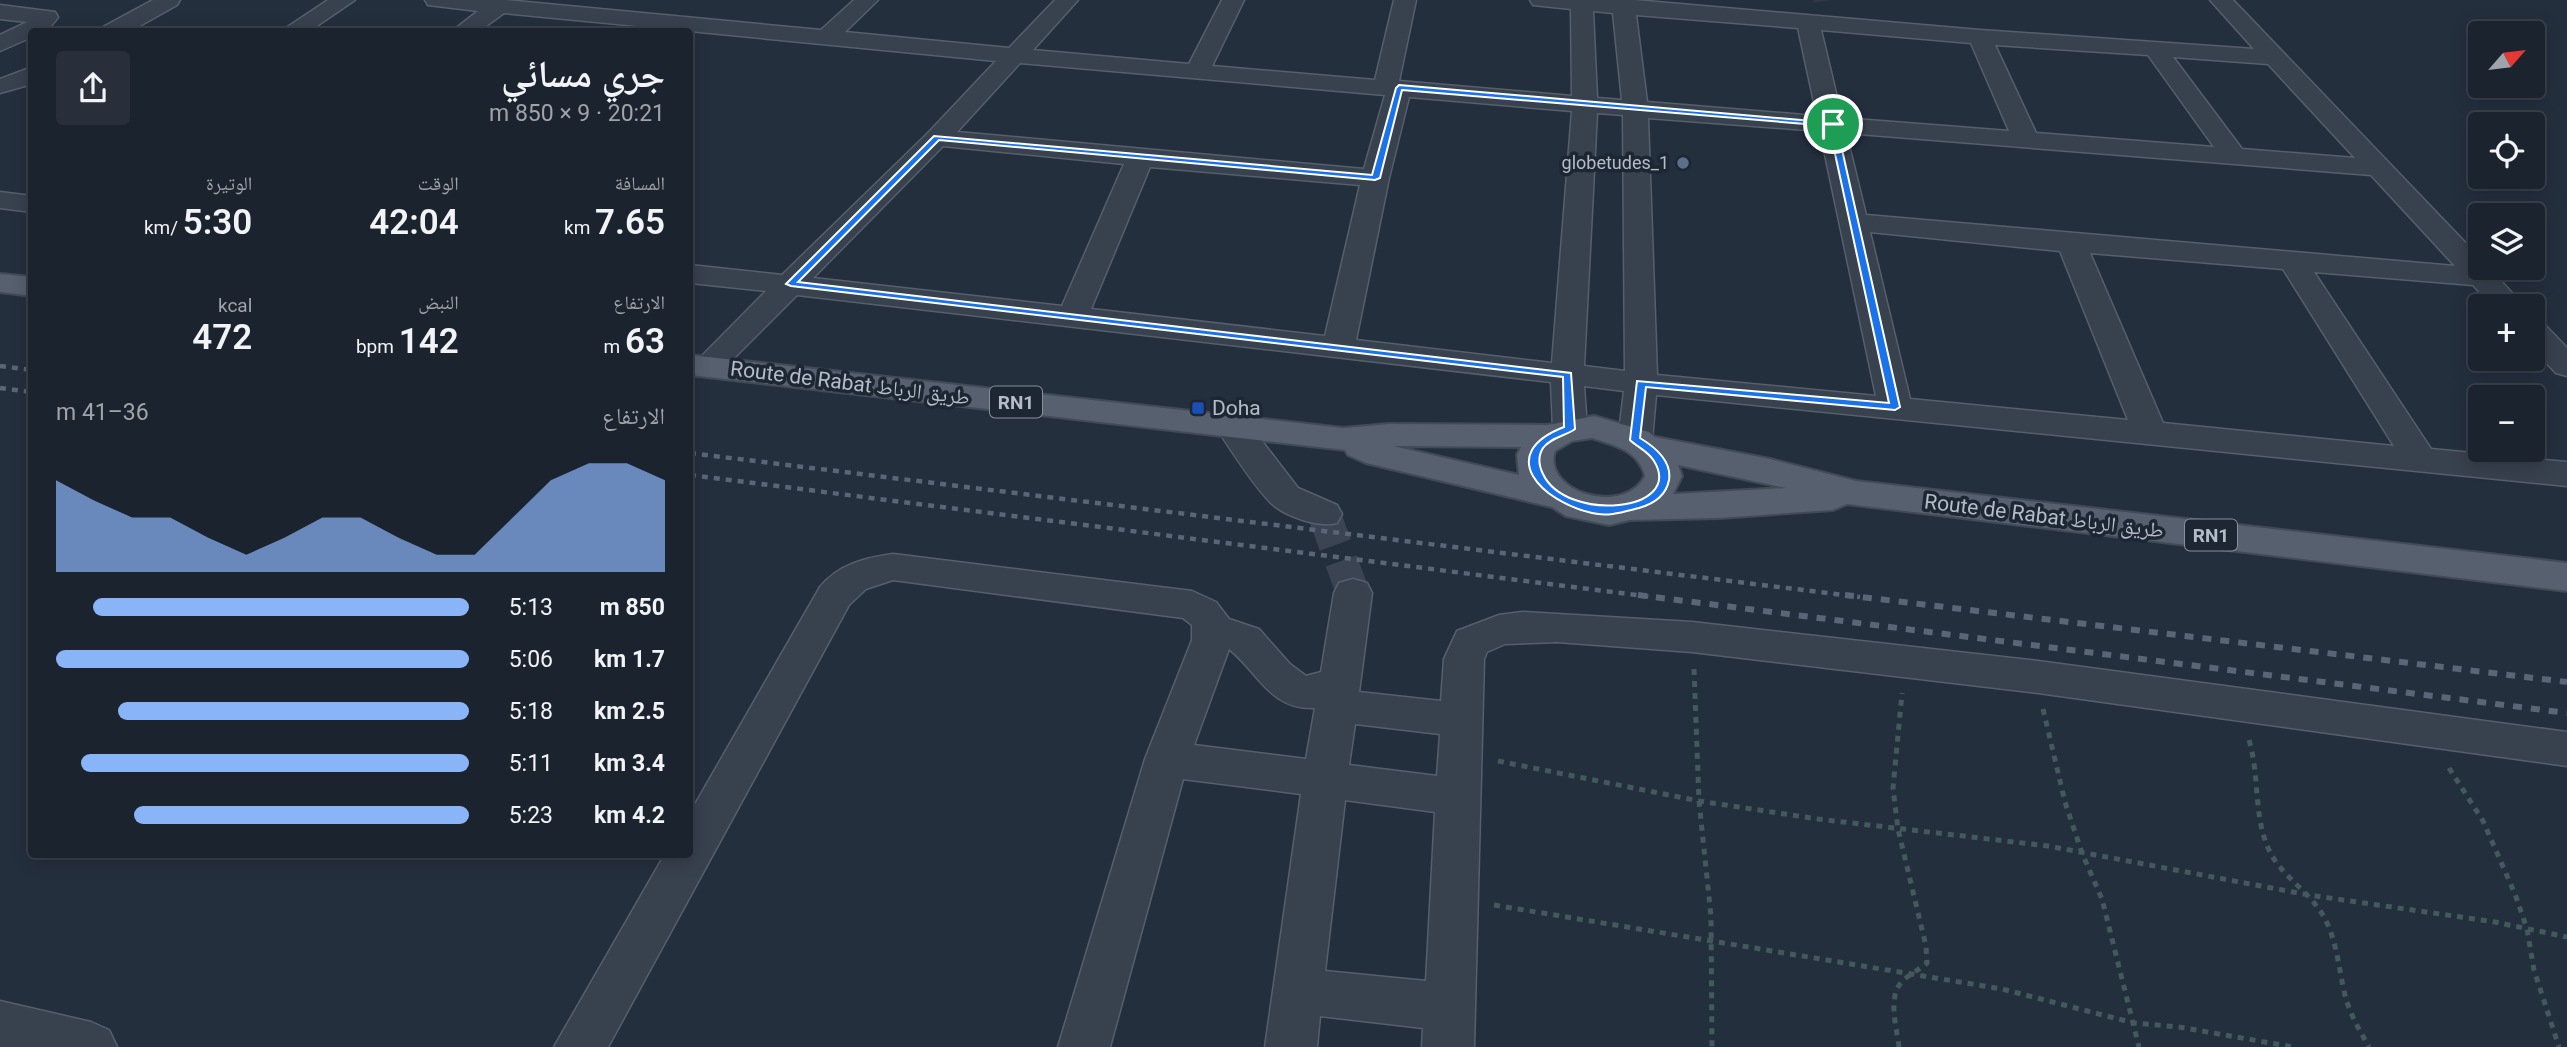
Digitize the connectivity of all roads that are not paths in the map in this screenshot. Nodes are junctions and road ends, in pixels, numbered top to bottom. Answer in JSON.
{"nodes":[{"id":1,"x":169,"y":0,"type":"edge"},
{"id":2,"x":344,"y":0,"type":"edge"},
{"id":3,"x":436,"y":0,"type":"edge"},
{"id":4,"x":685,"y":0,"type":"edge"},
{"id":5,"x":867,"y":0,"type":"edge"},
{"id":6,"x":1067,"y":0,"type":"edge"},
{"id":7,"x":1233,"y":0,"type":"edge"},
{"id":8,"x":1405,"y":0,"type":"edge"},
{"id":9,"x":1541,"y":0,"type":"edge"},
{"id":10,"x":2221,"y":0,"type":"edge"},
{"id":11,"x":1582,"y":2,"type":"edge"},
{"id":12,"x":1624,"y":3,"type":"edge"},
{"id":13,"x":500,"y":6,"type":"junction"},
{"id":14,"x":0,"y":12,"type":"edge"},
{"id":15,"x":1808,"y":22,"type":"junction"},
{"id":16,"x":651,"y":27,"type":"edge"},
{"id":17,"x":31,"y":28,"type":"edge"},
{"id":18,"x":118,"y":28,"type":"edge"},
{"id":19,"x":298,"y":28,"type":"edge"},
{"id":20,"x":467,"y":28,"type":"edge"},
{"id":21,"x":28,"y":30,"type":"edge"},
{"id":22,"x":693,"y":30,"type":"edge"},
{"id":23,"x":1980,"y":37,"type":"junction"},
{"id":24,"x":826,"y":38,"type":"junction"},
{"id":25,"x":0,"y":44,"type":"edge"},
{"id":26,"x":2155,"y":50,"type":"junction"},
{"id":27,"x":1017,"y":56,"type":"junction"},
{"id":28,"x":2273,"y":57,"type":"junction"},
{"id":29,"x":1197,"y":71,"type":"junction"},
{"id":30,"x":28,"y":76,"type":"edge"},
{"id":31,"x":0,"y":86,"type":"edge"},
{"id":32,"x":1392,"y":87,"type":"junction"},
{"id":33,"x":1585,"y":105,"type":"junction"},
{"id":34,"x":1635,"y":109,"type":"junction"},
{"id":35,"x":1833,"y":124,"type":"junction"},
{"id":36,"x":937,"y":138,"type":"junction"},
{"id":37,"x":2026,"y":139,"type":"junction"},
{"id":38,"x":2234,"y":156,"type":"junction"},
{"id":39,"x":1140,"y":158,"type":"junction"},
{"id":40,"x":2381,"y":168,"type":"junction"},
{"id":41,"x":1375,"y":178,"type":"junction"},
{"id":42,"x":0,"y":200,"type":"edge"},
{"id":43,"x":28,"y":204,"type":"edge"},
{"id":44,"x":1853,"y":222,"type":"junction"},
{"id":45,"x":2071,"y":243,"type":"junction"},
{"id":46,"x":2293,"y":262,"type":"junction"},
{"id":47,"x":2468,"y":263,"type":"edge"},
{"id":48,"x":693,"y":274,"type":"edge"},
{"id":49,"x":2468,"y":275,"type":"edge"},
{"id":50,"x":2484,"y":280,"type":"edge"},
{"id":51,"x":0,"y":284,"type":"edge"},
{"id":52,"x":791,"y":284,"type":"junction"},
{"id":53,"x":28,"y":287,"type":"edge"},
{"id":54,"x":2497,"y":294,"type":"edge"},
{"id":55,"x":1073,"y":316,"type":"junction"},
{"id":56,"x":2545,"y":343,"type":"edge"},
{"id":57,"x":1338,"y":348,"type":"junction"},
{"id":58,"x":698,"y":366,"type":"edge"},
{"id":59,"x":2567,"y":366,"type":"edge"},
{"id":60,"x":1567,"y":375,"type":"junction"},
{"id":61,"x":1641,"y":383,"type":"junction"},
{"id":62,"x":1895,"y":407,"type":"junction"},
{"id":63,"x":1233,"y":427,"type":"junction"},
{"id":64,"x":2150,"y":432,"type":"junction"},
{"id":65,"x":1560,"y":433,"type":"junction"},
{"id":66,"x":1343,"y":439,"type":"junction"},
{"id":67,"x":1641,"y":443,"type":"junction"},
{"id":68,"x":2420,"y":458,"type":"junction"},
{"id":69,"x":2567,"y":474,"type":"edge"},
{"id":70,"x":1856,"y":494,"type":"junction"},
{"id":71,"x":1557,"y":496,"type":"junction"},
{"id":72,"x":1632,"y":508,"type":"junction"},
{"id":73,"x":1324,"y":514,"type":"dead end"},
{"id":74,"x":2567,"y":577,"type":"edge"},
{"id":75,"x":1353,"y":593,"type":"tunnel mouth"},
{"id":76,"x":1214,"y":631,"type":"junction"},
{"id":77,"x":1339,"y":693,"type":"junction"},
{"id":78,"x":2567,"y":750,"type":"edge"},
{"id":79,"x":1460,"y":757,"type":"junction"},
{"id":80,"x":1167,"y":759,"type":"junction"},
{"id":81,"x":1325,"y":780,"type":"junction"},
{"id":82,"x":693,"y":847,"type":"edge"},
{"id":83,"x":687,"y":858,"type":"edge"},
{"id":84,"x":1299,"y":991,"type":"junction"},
{"id":85,"x":0,"y":1025,"type":"edge"},
{"id":86,"x":1450,"y":1027,"type":"edge"},
{"id":87,"x":91,"y":1047,"type":"edge"},
{"id":88,"x":580,"y":1047,"type":"edge"},
{"id":89,"x":1084,"y":1047,"type":"edge"},
{"id":90,"x":1292,"y":1047,"type":"edge"}],
"edges":[{"from":1,"to":18,"type":"street"},
{"from":2,"to":19,"type":"street"},
{"from":3,"to":13,"type":"street"},
{"from":4,"to":16,"type":"street"},
{"from":5,"to":24,"type":"street"},
{"from":6,"to":27,"type":"street"},
{"from":7,"to":29,"type":"street"},
{"from":8,"to":32,"type":"street"},
{"from":9,"to":11,"type":"street"},
{"from":10,"to":28,"type":"street"},
{"from":11,"to":12,"type":"street"},
{"from":11,"to":33,"type":"street"},
{"from":12,"to":15,"type":"street"},
{"from":12,"to":34,"type":"street"},
{"from":13,"to":16,"type":"street"},
{"from":13,"to":20,"type":"street"},
{"from":14,"to":17,"type":"street"},
{"from":15,"to":23,"type":"street"},
{"from":15,"to":35,"type":"street"},
{"from":21,"to":25,"type":"street"},
{"from":22,"to":24,"type":"street"},
{"from":23,"to":26,"type":"street"},
{"from":23,"to":37,"type":"street"},
{"from":24,"to":27,"type":"street"},
{"from":26,"to":28,"type":"street"},
{"from":26,"to":38,"type":"street"},
{"from":27,"to":29,"type":"street"},
{"from":27,"to":36,"type":"street"},
{"from":28,"to":40,"type":"street"},
{"from":29,"to":32,"type":"street"},
{"from":30,"to":31,"type":"street"},
{"from":32,"to":33,"type":"street"},
{"from":32,"to":41,"type":"street"},
{"from":33,"to":34,"type":"street"},
{"from":33,"to":60,"type":"street"},
{"from":34,"to":35,"type":"street"},
{"from":34,"to":61,"type":"street"},
{"from":35,"to":37,"type":"street"},
{"from":35,"to":44,"type":"street"},
{"from":36,"to":39,"type":"street"},
{"from":36,"to":52,"type":"street"},
{"from":37,"to":38,"type":"street"},
{"from":38,"to":40,"type":"street"},
{"from":39,"to":41,"type":"street"},
{"from":39,"to":55,"type":"street"},
{"from":40,"to":47,"type":"street"},
{"from":41,"to":57,"type":"street"},
{"from":42,"to":43,"type":"street"},
{"from":44,"to":45,"type":"street"},
{"from":44,"to":62,"type":"street"},
{"from":45,"to":46,"type":"street"},
{"from":45,"to":64,"type":"street"},
{"from":46,"to":49,"type":"street"},
{"from":46,"to":68,"type":"street"},
{"from":48,"to":52,"type":"street"},
{"from":50,"to":54,"type":"street"},
{"from":51,"to":53,"type":"main road"},
{"from":52,"to":55,"type":"street"},
{"from":52,"to":58,"type":"street"},
{"from":55,"to":57,"type":"street"},
{"from":56,"to":59,"type":"street"},
{"from":57,"to":60,"type":"street"},
{"from":58,"to":63,"type":"main road","name":"Route de Rabat طريق الرباط","number":"RN1"},
{"from":60,"to":61,"type":"street"},
{"from":60,"to":65,"type":"street"},
{"from":61,"to":62,"type":"street"},
{"from":61,"to":67,"type":"street"},
{"from":62,"to":64,"type":"street"},
{"from":63,"to":66,"type":"main road","name":"Route de Rabat طريق الرباط","number":"RN1"},
{"from":63,"to":73,"type":"street"},
{"from":64,"to":68,"type":"street"},
{"from":65,"to":66,"type":"main road","name":"Route de Rabat طريق الرباط","number":"RN1"},
{"from":65,"to":67,"type":"main road","number":"RN1"},
{"from":65,"to":71,"type":"main road","number":"RN1"},
{"from":66,"to":71,"type":"main road","name":"Route de Rabat طريق الرباط","number":"RN1"},
{"from":67,"to":70,"type":"main road","name":"Route de Rabat طريق الرباط","number":"RN1"},
{"from":67,"to":72,"type":"main road"},
{"from":68,"to":69,"type":"street"},
{"from":70,"to":72,"type":"main road","name":"Route de Rabat طريق الرباط","number":"RN1"},
{"from":70,"to":74,"type":"main road","name":"Route de Rabat طريق الرباط","number":"RN1"},
{"from":71,"to":72,"type":"main road","number":"RN1"},
{"from":75,"to":77,"type":"street"},
{"from":76,"to":77,"type":"street"},
{"from":76,"to":80,"type":"street"},
{"from":76,"to":82,"type":"street"},
{"from":77,"to":79,"type":"street"},
{"from":77,"to":81,"type":"street"},
{"from":78,"to":79,"type":"street"},
{"from":79,"to":81,"type":"street"},
{"from":79,"to":86,"type":"street"},
{"from":80,"to":81,"type":"street"},
{"from":80,"to":89,"type":"street"},
{"from":81,"to":84,"type":"street"},
{"from":83,"to":88,"type":"street"},
{"from":84,"to":86,"type":"street"},
{"from":84,"to":90,"type":"street"},
{"from":85,"to":87,"type":"street"}]}
